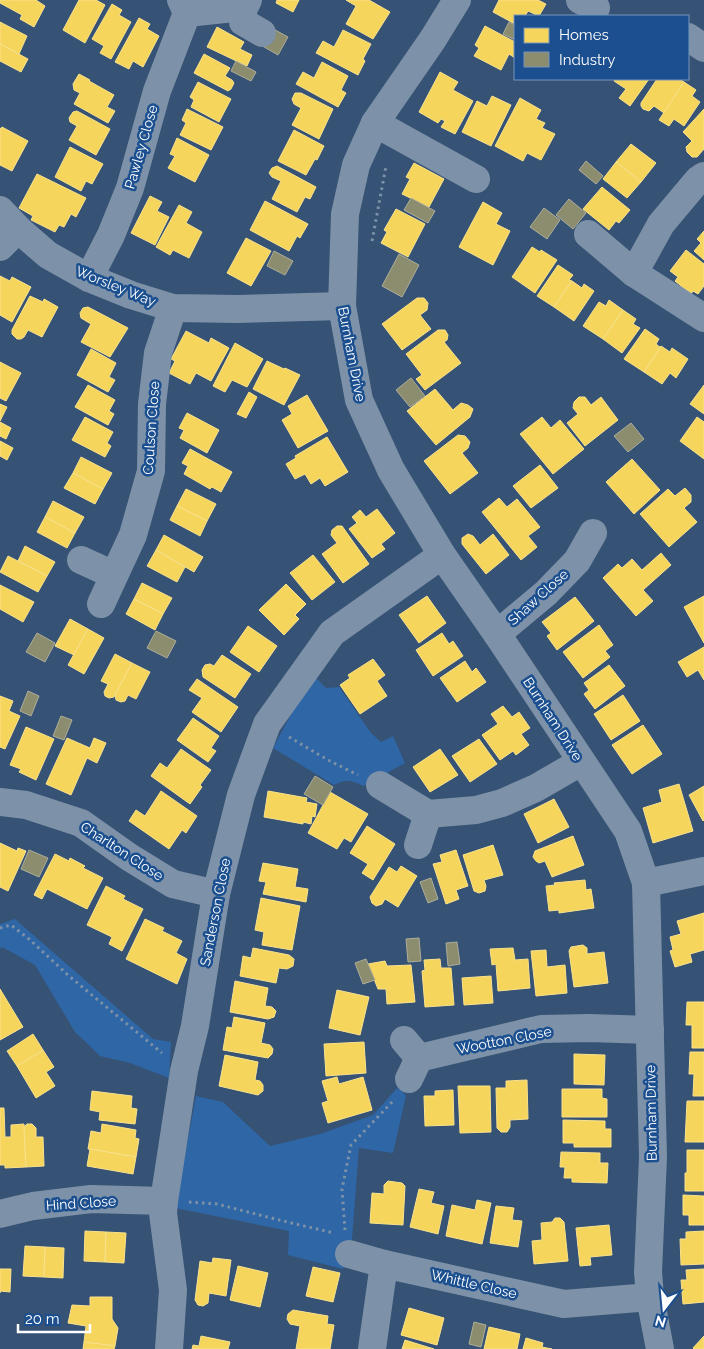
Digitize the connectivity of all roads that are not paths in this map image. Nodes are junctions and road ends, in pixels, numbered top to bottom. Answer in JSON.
{"nodes":[{"id":1,"x":457,"y":0,"type":"edge"},
{"id":2,"x":242,"y":6,"type":"edge"},
{"id":3,"x":184,"y":7,"type":"edge"},
{"id":4,"x":262,"y":33,"type":"dead end"},
{"id":5,"x":385,"y":128,"type":"junction"},
{"id":6,"x":704,"y":176,"type":"edge"},
{"id":7,"x":476,"y":180,"type":"dead end"},
{"id":8,"x":6,"y":229,"type":"edge"},
{"id":9,"x":588,"y":234,"type":"dead end"},
{"id":10,"x":634,"y":273,"type":"junction"},
{"id":11,"x":89,"y":278,"type":"junction"},
{"id":12,"x":342,"y":306,"type":"junction"},
{"id":13,"x":173,"y":308,"type":"junction"},
{"id":14,"x":704,"y":318,"type":"edge"},
{"id":15,"x":593,"y":533,"type":"dead end"},
{"id":16,"x":442,"y":555,"type":"junction"},
{"id":17,"x":81,"y":560,"type":"dead end"},
{"id":18,"x":114,"y":575,"type":"junction"},
{"id":19,"x":100,"y":604,"type":"dead end"},
{"id":20,"x":497,"y":634,"type":"junction"},
{"id":21,"x":581,"y":762,"type":"junction"},
{"id":22,"x":380,"y":785,"type":"road end"},
{"id":23,"x":0,"y":802,"type":"edge"},
{"id":24,"x":428,"y":814,"type":"junction"},
{"id":25,"x":418,"y":845,"type":"dead end"},
{"id":26,"x":704,"y":871,"type":"edge"},
{"id":27,"x":646,"y":883,"type":"junction"},
{"id":28,"x":216,"y":894,"type":"junction"},
{"id":29,"x":650,"y":1030,"type":"junction"},
{"id":30,"x":407,"y":1069,"type":"road end"},
{"id":31,"x":164,"y":1201,"type":"junction"},
{"id":32,"x":0,"y":1214,"type":"edge"},
{"id":33,"x":347,"y":1245,"type":"road end"},
{"id":34,"x":384,"y":1264,"type":"junction"},
{"id":35,"x":650,"y":1297,"type":"junction"},
{"id":36,"x":169,"y":1349,"type":"edge"},
{"id":37,"x":372,"y":1349,"type":"edge"},
{"id":38,"x":660,"y":1349,"type":"edge"}],
"edges":[{"from":1,"to":5,"type":"street","name":"Burnham Drive"},
{"from":2,"to":3,"type":"street","name":"Pawley Close"},
{"from":2,"to":4,"type":"street"},
{"from":3,"to":11,"type":"street","name":"Pawley Close"},
{"from":5,"to":7,"type":"street"},
{"from":5,"to":12,"type":"street","name":"Burnham Drive"},
{"from":6,"to":10,"type":"street"},
{"from":8,"to":11,"type":"street","name":"Worsley Way"},
{"from":9,"to":10,"type":"street"},
{"from":10,"to":14,"type":"street"},
{"from":11,"to":13,"type":"street","name":"Worsley Way"},
{"from":12,"to":13,"type":"street","name":"Worsley Way"},
{"from":12,"to":16,"type":"street","name":"Burnham Drive"},
{"from":13,"to":18,"type":"street","name":"Coulson Close"},
{"from":15,"to":20,"type":"street","name":"Shaw Close"},
{"from":16,"to":20,"type":"street","name":"Burnham Drive"},
{"from":16,"to":28,"type":"street","name":"Sanderson Close"},
{"from":17,"to":18,"type":"street"},
{"from":18,"to":19,"type":"street","name":"Coulson Close"},
{"from":20,"to":21,"type":"street","name":"Burnham Drive"},
{"from":21,"to":24,"type":"street"},
{"from":21,"to":27,"type":"street","name":"Burnham Drive"},
{"from":22,"to":24,"type":"street"},
{"from":23,"to":28,"type":"street","name":"Charlton Close"},
{"from":24,"to":25,"type":"street"},
{"from":26,"to":27,"type":"street"},
{"from":27,"to":29,"type":"street","name":"Burnham Drive"},
{"from":28,"to":31,"type":"street","name":"Sanderson Close"},
{"from":29,"to":30,"type":"street","name":"Wootton Close"},
{"from":29,"to":35,"type":"street","name":"Burnham Drive"},
{"from":31,"to":32,"type":"street","name":"Hind Close"},
{"from":31,"to":36,"type":"street","name":"Sanderson Close"},
{"from":33,"to":34,"type":"street","name":"Whittle Close"},
{"from":34,"to":35,"type":"street","name":"Whittle Close"},
{"from":34,"to":37,"type":"street"},
{"from":35,"to":38,"type":"street","name":"Burnham Drive"}]}
